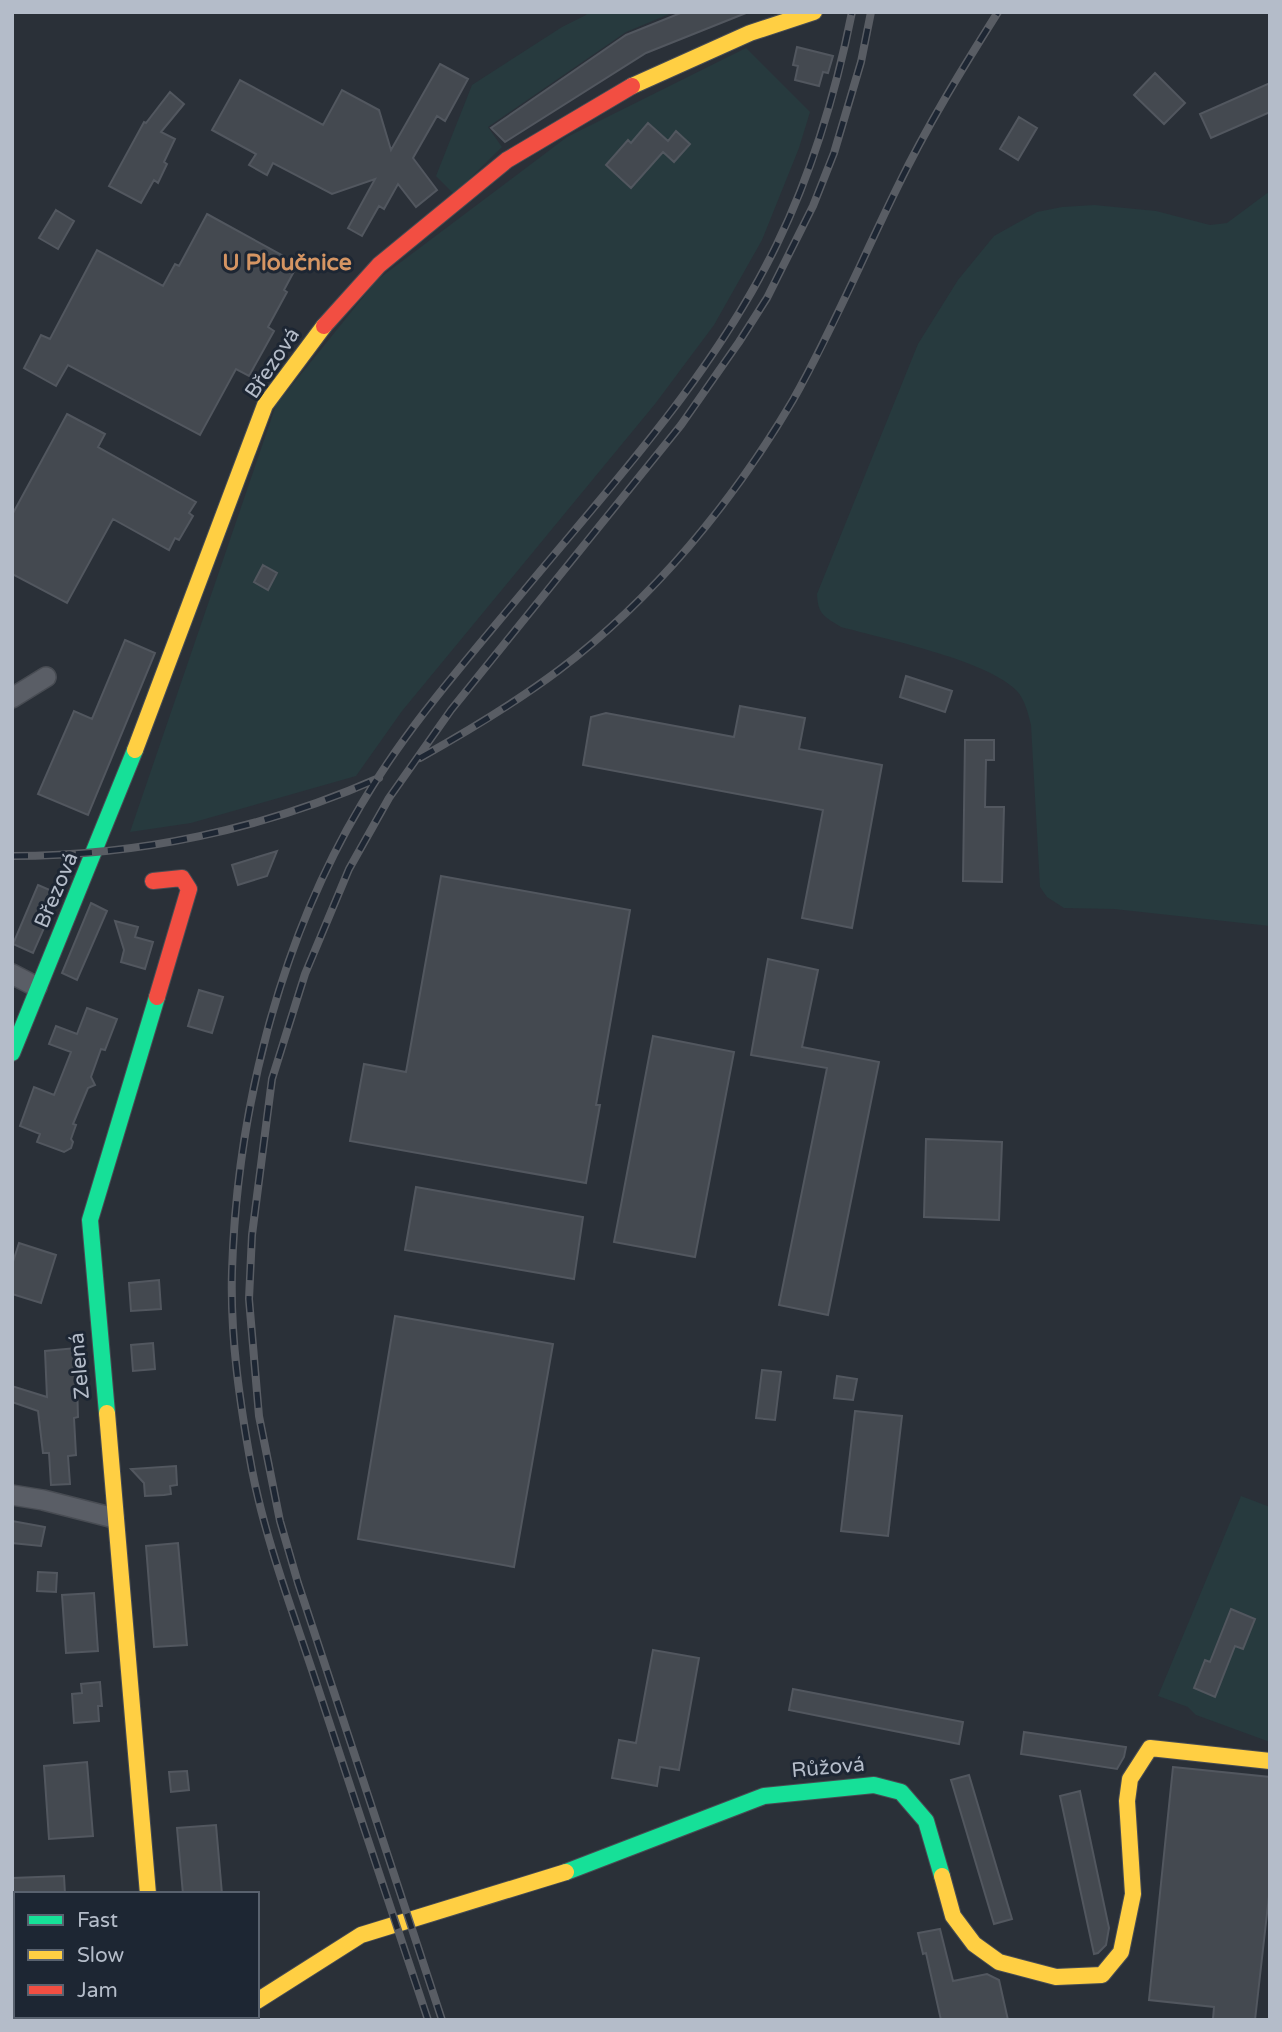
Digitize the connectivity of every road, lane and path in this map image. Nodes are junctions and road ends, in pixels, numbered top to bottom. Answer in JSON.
{"nodes":[{"id":1,"x":814,"y":12,"type":"edge"},
{"id":2,"x":46,"y":677,"type":"dead end"},
{"id":3,"x":12,"y":698,"type":"edge"},
{"id":4,"x":153,"y":881,"type":"dead end"},
{"id":5,"x":12,"y":974,"type":"edge"},
{"id":6,"x":37,"y":987,"type":"junction"},
{"id":7,"x":12,"y":1053,"type":"edge"},
{"id":8,"x":12,"y":1495,"type":"edge"},
{"id":9,"x":114,"y":1518,"type":"junction"},
{"id":10,"x":1270,"y":1761,"type":"edge"},
{"id":11,"x":148,"y":1892,"type":"edge"},
{"id":12,"x":259,"y":1999,"type":"edge"}],
"edges":[{"from":1,"to":6,"type":"street","name":"Březová"},
{"from":2,"to":3,"type":"street"},
{"from":4,"to":9,"type":"street","name":"Zelená"},
{"from":5,"to":6,"type":"street"},
{"from":6,"to":7,"type":"street","name":"Březová"},
{"from":8,"to":9,"type":"street"},
{"from":9,"to":11,"type":"street","name":"Zelená"},
{"from":10,"to":12,"type":"street","name":"Růžová"}]}
